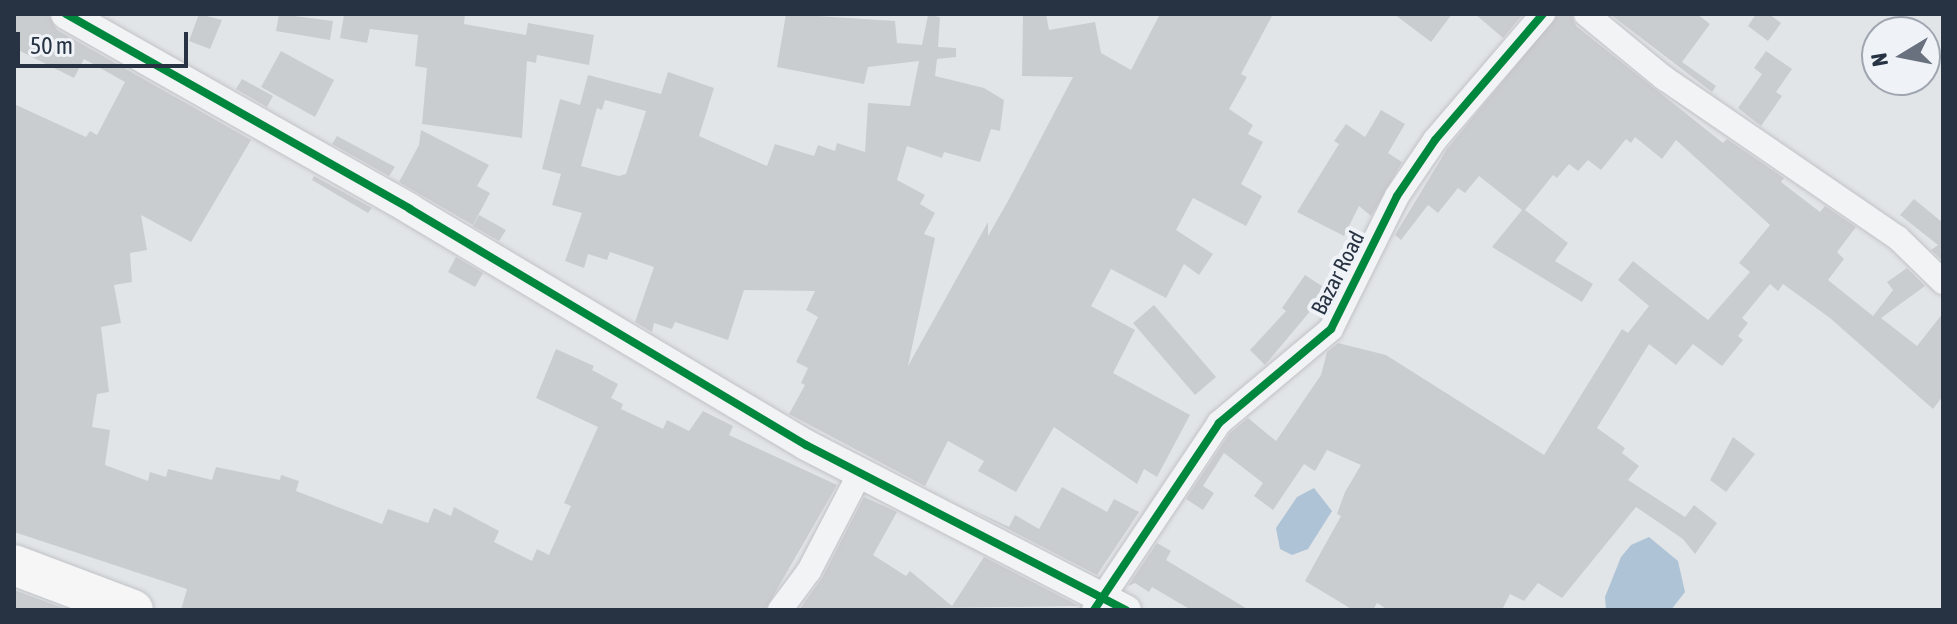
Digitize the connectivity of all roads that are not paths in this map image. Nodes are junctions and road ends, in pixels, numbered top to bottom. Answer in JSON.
{"nodes":[{"id":1,"x":66,"y":14,"type":"edge"},
{"id":2,"x":1543,"y":14,"type":"edge"},
{"id":3,"x":1586,"y":14,"type":"edge"},
{"id":4,"x":1943,"y":282,"type":"edge"},
{"id":5,"x":860,"y":473,"type":"junction"},
{"id":6,"x":14,"y":565,"type":"edge"},
{"id":7,"x":62,"y":597,"type":"edge"},
{"id":8,"x":1107,"y":606,"type":"edge"},
{"id":9,"x":133,"y":610,"type":"edge"},
{"id":10,"x":780,"y":610,"type":"edge"}],
"edges":[{"from":1,"to":5,"type":"street"},
{"from":2,"to":8,"type":"street","name":"Bazar Road"},
{"from":3,"to":4,"type":"street"},
{"from":5,"to":8,"type":"street"},
{"from":5,"to":10,"type":"street"},
{"from":6,"to":7,"type":"highway"},
{"from":7,"to":9,"type":"highway"}]}
